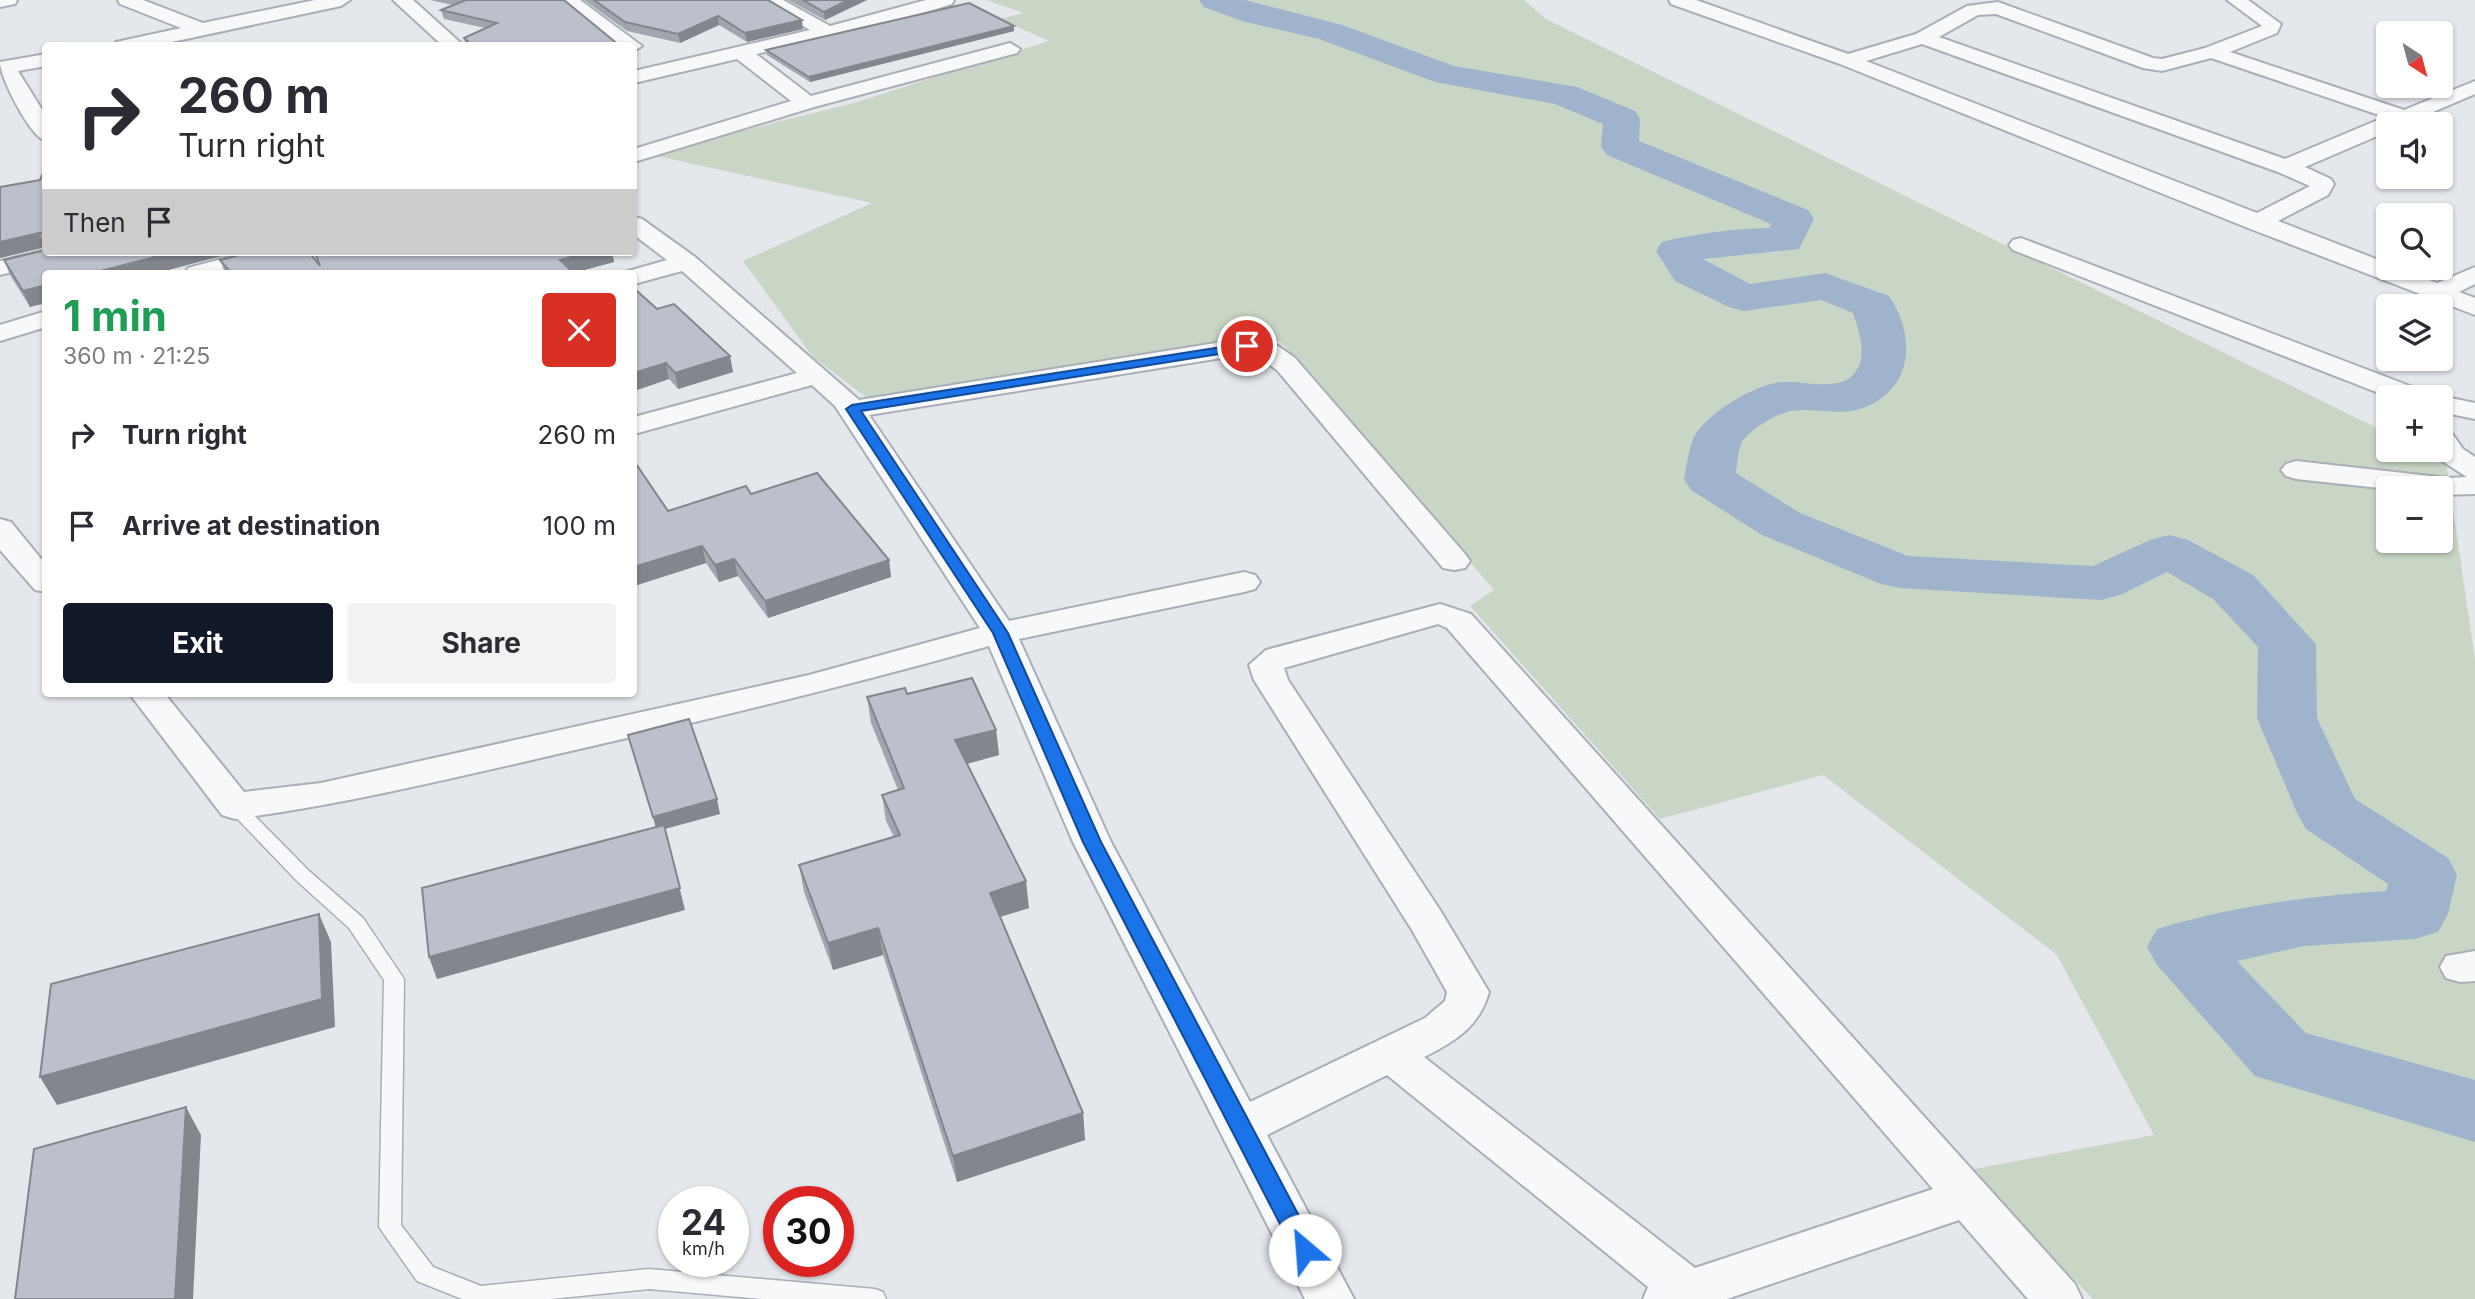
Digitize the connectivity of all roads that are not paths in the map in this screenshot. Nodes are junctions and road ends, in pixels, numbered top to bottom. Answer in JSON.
{"nodes":[{"id":1,"x":8,"y":0,"type":"edge"},
{"id":2,"x":127,"y":0,"type":"edge"},
{"id":3,"x":341,"y":0,"type":"edge"},
{"id":4,"x":402,"y":0,"type":"edge"},
{"id":5,"x":568,"y":0,"type":"edge"},
{"id":6,"x":769,"y":0,"type":"edge"},
{"id":7,"x":2236,"y":0,"type":"edge"},
{"id":8,"x":0,"y":1,"type":"edge"},
{"id":9,"x":939,"y":1,"type":"edge"},
{"id":10,"x":1686,"y":1,"type":"edge"},
{"id":11,"x":827,"y":32,"type":"junction"},
{"id":12,"x":190,"y":37,"type":"edge"},
{"id":13,"x":1923,"y":38,"type":"junction"},
{"id":14,"x":153,"y":42,"type":"edge"},
{"id":15,"x":450,"y":42,"type":"edge"},
{"id":16,"x":627,"y":42,"type":"edge"},
{"id":17,"x":637,"y":49,"type":"edge"},
{"id":18,"x":1010,"y":49,"type":"dead end"},
{"id":19,"x":740,"y":52,"type":"junction"},
{"id":20,"x":2212,"y":52,"type":"junction"},
{"id":21,"x":42,"y":61,"type":"edge"},
{"id":22,"x":1847,"y":61,"type":"junction"},
{"id":23,"x":3,"y":67,"type":"edge"},
{"id":24,"x":666,"y":70,"type":"junction"},
{"id":25,"x":637,"y":76,"type":"edge"},
{"id":26,"x":2475,"y":87,"type":"edge"},
{"id":27,"x":807,"y":103,"type":"junction"},
{"id":28,"x":2387,"y":112,"type":"edge"},
{"id":29,"x":2414,"y":112,"type":"edge"},
{"id":30,"x":2376,"y":128,"type":"edge"},
{"id":31,"x":42,"y":129,"type":"edge"},
{"id":32,"x":637,"y":155,"type":"edge"},
{"id":33,"x":2286,"y":167,"type":"junction"},
{"id":34,"x":2256,"y":223,"type":"junction"},
{"id":35,"x":637,"y":227,"type":"edge"},
{"id":36,"x":2021,"y":245,"type":"dead end"},
{"id":37,"x":49,"y":256,"type":"edge"},
{"id":38,"x":261,"y":256,"type":"edge"},
{"id":39,"x":686,"y":262,"type":"junction"},
{"id":40,"x":0,"y":268,"type":"edge"},
{"id":41,"x":212,"y":270,"type":"edge"},
{"id":42,"x":2475,"y":274,"type":"edge"},
{"id":43,"x":637,"y":276,"type":"edge"},
{"id":44,"x":2437,"y":293,"type":"junction"},
{"id":45,"x":2475,"y":307,"type":"edge"},
{"id":46,"x":42,"y":320,"type":"edge"},
{"id":47,"x":0,"y":333,"type":"edge"},
{"id":48,"x":815,"y":376,"type":"junction"},
{"id":49,"x":2382,"y":385,"type":"edge"},
{"id":50,"x":2453,"y":406,"type":"edge"},
{"id":51,"x":852,"y":409,"type":"junction"},
{"id":52,"x":2475,"y":411,"type":"edge"},
{"id":53,"x":637,"y":425,"type":"edge"},
{"id":54,"x":2453,"y":456,"type":"edge"},
{"id":55,"x":2296,"y":470,"type":"dead end"},
{"id":56,"x":2475,"y":470,"type":"edge"},
{"id":57,"x":2475,"y":485,"type":"edge"},
{"id":58,"x":0,"y":528,"type":"edge"},
{"id":59,"x":1454,"y":561,"type":"dead end"},
{"id":60,"x":42,"y":579,"type":"edge"},
{"id":61,"x":1244,"y":582,"type":"dead end"},
{"id":62,"x":1000,"y":633,"type":"junction"},
{"id":63,"x":149,"y":697,"type":"edge"},
{"id":64,"x":235,"y":806,"type":"junction"},
{"id":65,"x":1391,"y":1054,"type":"junction"},
{"id":66,"x":1241,"y":1127,"type":"junction"},
{"id":67,"x":1966,"y":1198,"type":"junction"},
{"id":68,"x":1681,"y":1296,"type":"edge"},
{"id":69,"x":875,"y":1299,"type":"edge"},
{"id":70,"x":1330,"y":1299,"type":"edge"},
{"id":71,"x":2059,"y":1299,"type":"edge"}],
"edges":[{"from":1,"to":8,"type":"street"},
{"from":2,"to":12,"type":"street"},
{"from":3,"to":12,"type":"street"},
{"from":4,"to":15,"type":"street"},
{"from":5,"to":16,"type":"street"},
{"from":6,"to":11,"type":"street"},
{"from":7,"to":20,"type":"street"},
{"from":9,"to":11,"type":"street"},
{"from":10,"to":22,"type":"street"},
{"from":11,"to":19,"type":"street"},
{"from":12,"to":14,"type":"street"},
{"from":13,"to":20,"type":"street"},
{"from":13,"to":22,"type":"street"},
{"from":13,"to":33,"type":"street"},
{"from":17,"to":24,"type":"street"},
{"from":18,"to":27,"type":"street"},
{"from":19,"to":24,"type":"street"},
{"from":19,"to":27,"type":"street"},
{"from":20,"to":28,"type":"street"},
{"from":21,"to":23,"type":"street"},
{"from":22,"to":34,"type":"street"},
{"from":23,"to":31,"type":"street"},
{"from":24,"to":25,"type":"street"},
{"from":26,"to":29,"type":"street"},
{"from":27,"to":32,"type":"street"},
{"from":30,"to":33,"type":"street"},
{"from":33,"to":34,"type":"street"},
{"from":34,"to":44,"type":"street"},
{"from":35,"to":39,"type":"street"},
{"from":36,"to":49,"type":"street"},
{"from":37,"to":40,"type":"street"},
{"from":38,"to":41,"type":"street"},
{"from":39,"to":43,"type":"street"},
{"from":39,"to":48,"type":"street"},
{"from":42,"to":44,"type":"street"},
{"from":44,"to":45,"type":"street"},
{"from":46,"to":47,"type":"street"},
{"from":48,"to":51,"type":"street"},
{"from":48,"to":53,"type":"street"},
{"from":50,"to":52,"type":"street"},
{"from":51,"to":59,"type":"street"},
{"from":51,"to":62,"type":"street"},
{"from":54,"to":56,"type":"street"},
{"from":55,"to":57,"type":"street"},
{"from":58,"to":60,"type":"street"},
{"from":61,"to":62,"type":"street"},
{"from":62,"to":64,"type":"street"},
{"from":62,"to":66,"type":"street"},
{"from":63,"to":64,"type":"street"},
{"from":64,"to":69,"type":"lane"},
{"from":65,"to":66,"type":"street"},
{"from":65,"to":67,"type":"street"},
{"from":65,"to":68,"type":"street"},
{"from":66,"to":70,"type":"street"},
{"from":67,"to":68,"type":"street"},
{"from":67,"to":71,"type":"street"}]}
